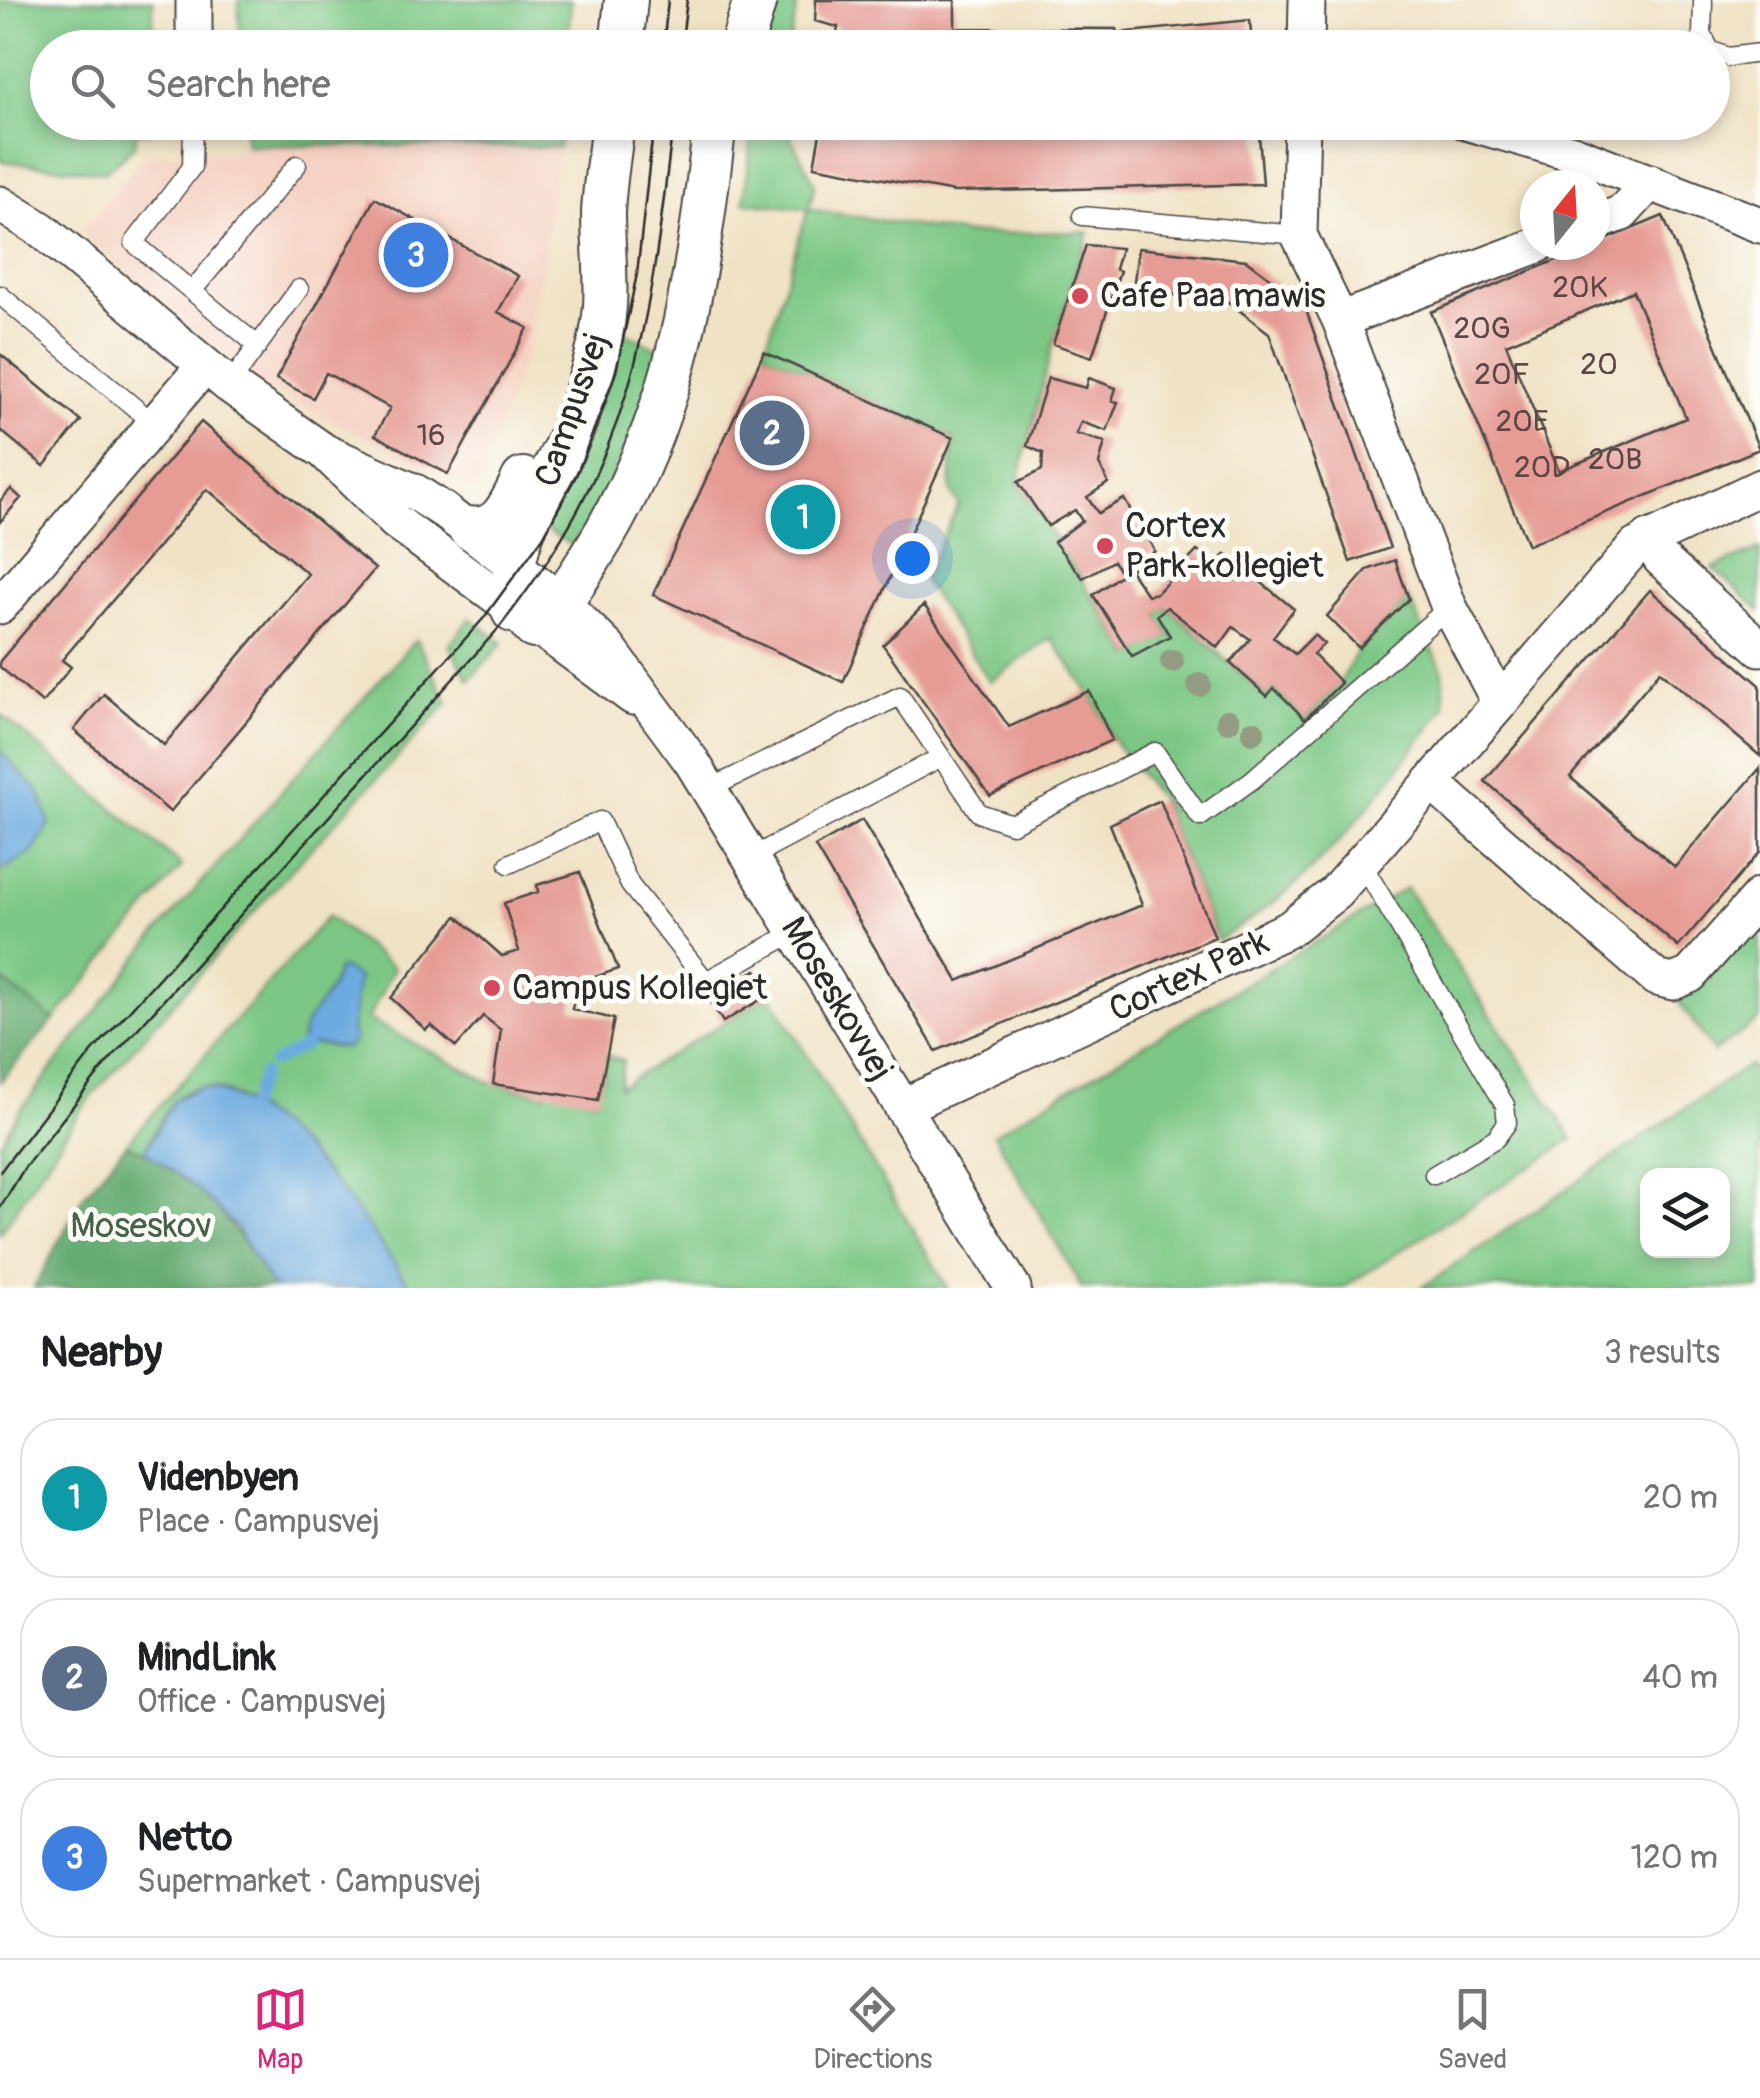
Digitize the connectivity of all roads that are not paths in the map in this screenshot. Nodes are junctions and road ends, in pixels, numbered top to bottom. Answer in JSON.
{"nodes":[{"id":1,"x":194,"y":0,"type":"edge"},
{"id":2,"x":626,"y":0,"type":"edge"},
{"id":3,"x":728,"y":0,"type":"edge"},
{"id":4,"x":756,"y":0,"type":"edge"},
{"id":5,"x":1307,"y":0,"type":"edge"},
{"id":6,"x":1702,"y":2,"type":"edge"},
{"id":7,"x":194,"y":30,"type":"edge"},
{"id":8,"x":623,"y":30,"type":"edge"},
{"id":9,"x":725,"y":30,"type":"edge"},
{"id":10,"x":747,"y":30,"type":"edge"},
{"id":11,"x":1306,"y":30,"type":"edge"},
{"id":12,"x":1702,"y":30,"type":"edge"},
{"id":13,"x":1760,"y":53,"type":"edge"},
{"id":14,"x":1730,"y":56,"type":"edge"},
{"id":15,"x":193,"y":140,"type":"edge"},
{"id":16,"x":611,"y":140,"type":"edge"},
{"id":17,"x":713,"y":140,"type":"edge"},
{"id":18,"x":1301,"y":140,"type":"edge"},
{"id":19,"x":1528,"y":140,"type":"edge"},
{"id":20,"x":296,"y":165,"type":"dead end"},
{"id":21,"x":1650,"y":182,"type":"junction"},
{"id":22,"x":0,"y":204,"type":"edge"},
{"id":23,"x":604,"y":212,"type":"junction"},
{"id":24,"x":1082,"y":216,"type":"dead end"},
{"id":25,"x":1610,"y":217,"type":"edge"},
{"id":26,"x":1760,"y":225,"type":"edge"},
{"id":27,"x":1298,"y":235,"type":"junction"},
{"id":28,"x":1520,"y":252,"type":"edge"},
{"id":29,"x":300,"y":289,"type":"dead end"},
{"id":30,"x":192,"y":291,"type":"junction"},
{"id":31,"x":0,"y":294,"type":"edge"},
{"id":32,"x":1340,"y":320,"type":"junction"},
{"id":33,"x":258,"y":346,"type":"junction"},
{"id":34,"x":217,"y":375,"type":"junction"},
{"id":35,"x":153,"y":423,"type":"junction"},
{"id":36,"x":325,"y":452,"type":"junction"},
{"id":37,"x":1760,"y":486,"type":"edge"},
{"id":38,"x":468,"y":528,"type":"junction"},
{"id":39,"x":1650,"y":538,"type":"junction"},
{"id":40,"x":513,"y":564,"type":"junction"},
{"id":41,"x":0,"y":606,"type":"edge"},
{"id":42,"x":1449,"y":607,"type":"junction"},
{"id":43,"x":533,"y":614,"type":"junction"},
{"id":44,"x":1760,"y":648,"type":"edge"},
{"id":45,"x":1499,"y":701,"type":"junction"},
{"id":46,"x":941,"y":757,"type":"junction"},
{"id":47,"x":1431,"y":782,"type":"junction"},
{"id":48,"x":709,"y":789,"type":"junction"},
{"id":49,"x":750,"y":858,"type":"junction"},
{"id":50,"x":1361,"y":862,"type":"junction"},
{"id":51,"x":510,"y":864,"type":"dead end"},
{"id":52,"x":1760,"y":896,"type":"edge"},
{"id":53,"x":796,"y":932,"type":"junction"},
{"id":54,"x":902,"y":1107,"type":"junction"},
{"id":55,"x":1434,"y":1175,"type":"dead end"},
{"id":56,"x":1013,"y":1288,"type":"edge"}],
"edges":[{"from":1,"to":7,"type":"street"},
{"from":2,"to":8,"type":"street"},
{"from":3,"to":9,"type":"street"},
{"from":4,"to":10,"type":"street"},
{"from":5,"to":11,"type":"street"},
{"from":6,"to":12,"type":"lane"},
{"from":13,"to":14,"type":"lane"},
{"from":15,"to":30,"type":"lane"},
{"from":16,"to":23,"type":"street","name":"Campusvej"},
{"from":17,"to":43,"type":"street"},
{"from":18,"to":27,"type":"street"},
{"from":19,"to":21,"type":"street"},
{"from":20,"to":30,"type":"lane"},
{"from":21,"to":25,"type":"street"},
{"from":21,"to":26,"type":"street"},
{"from":22,"to":34,"type":"street"},
{"from":23,"to":38,"type":"street"},
{"from":23,"to":40,"type":"street","name":"Campusvej"},
{"from":24,"to":27,"type":"lane"},
{"from":27,"to":32,"type":"street"},
{"from":28,"to":32,"type":"street"},
{"from":29,"to":33,"type":"lane"},
{"from":30,"to":33,"type":"lane"},
{"from":31,"to":35,"type":"lane"},
{"from":32,"to":42,"type":"street"},
{"from":33,"to":34,"type":"lane"},
{"from":34,"to":35,"type":"street"},
{"from":34,"to":36,"type":"street"},
{"from":35,"to":41,"type":"street"},
{"from":36,"to":38,"type":"street"},
{"from":36,"to":43,"type":"street","name":"Moseskovvej"},
{"from":37,"to":39,"type":"street","name":"Cortex Park"},
{"from":38,"to":40,"type":"street"},
{"from":39,"to":44,"type":"street"},
{"from":39,"to":45,"type":"street","name":"Cortex Park"},
{"from":40,"to":43,"type":"street"},
{"from":42,"to":45,"type":"street"},
{"from":42,"to":46,"type":"lane"},
{"from":43,"to":48,"type":"street","name":"Moseskovvej"},
{"from":45,"to":47,"type":"street","name":"Cortex Park"},
{"from":46,"to":48,"type":"lane"},
{"from":46,"to":49,"type":"lane"},
{"from":47,"to":50,"type":"street","name":"Cortex Park"},
{"from":47,"to":52,"type":"street"},
{"from":48,"to":49,"type":"street","name":"Moseskovvej"},
{"from":49,"to":53,"type":"street","name":"Moseskovvej"},
{"from":50,"to":54,"type":"street","name":"Cortex Park"},
{"from":50,"to":55,"type":"lane"},
{"from":51,"to":53,"type":"lane"},
{"from":53,"to":54,"type":"street","name":"Moseskovvej"},
{"from":54,"to":56,"type":"street","name":"Moseskovvej"}]}
